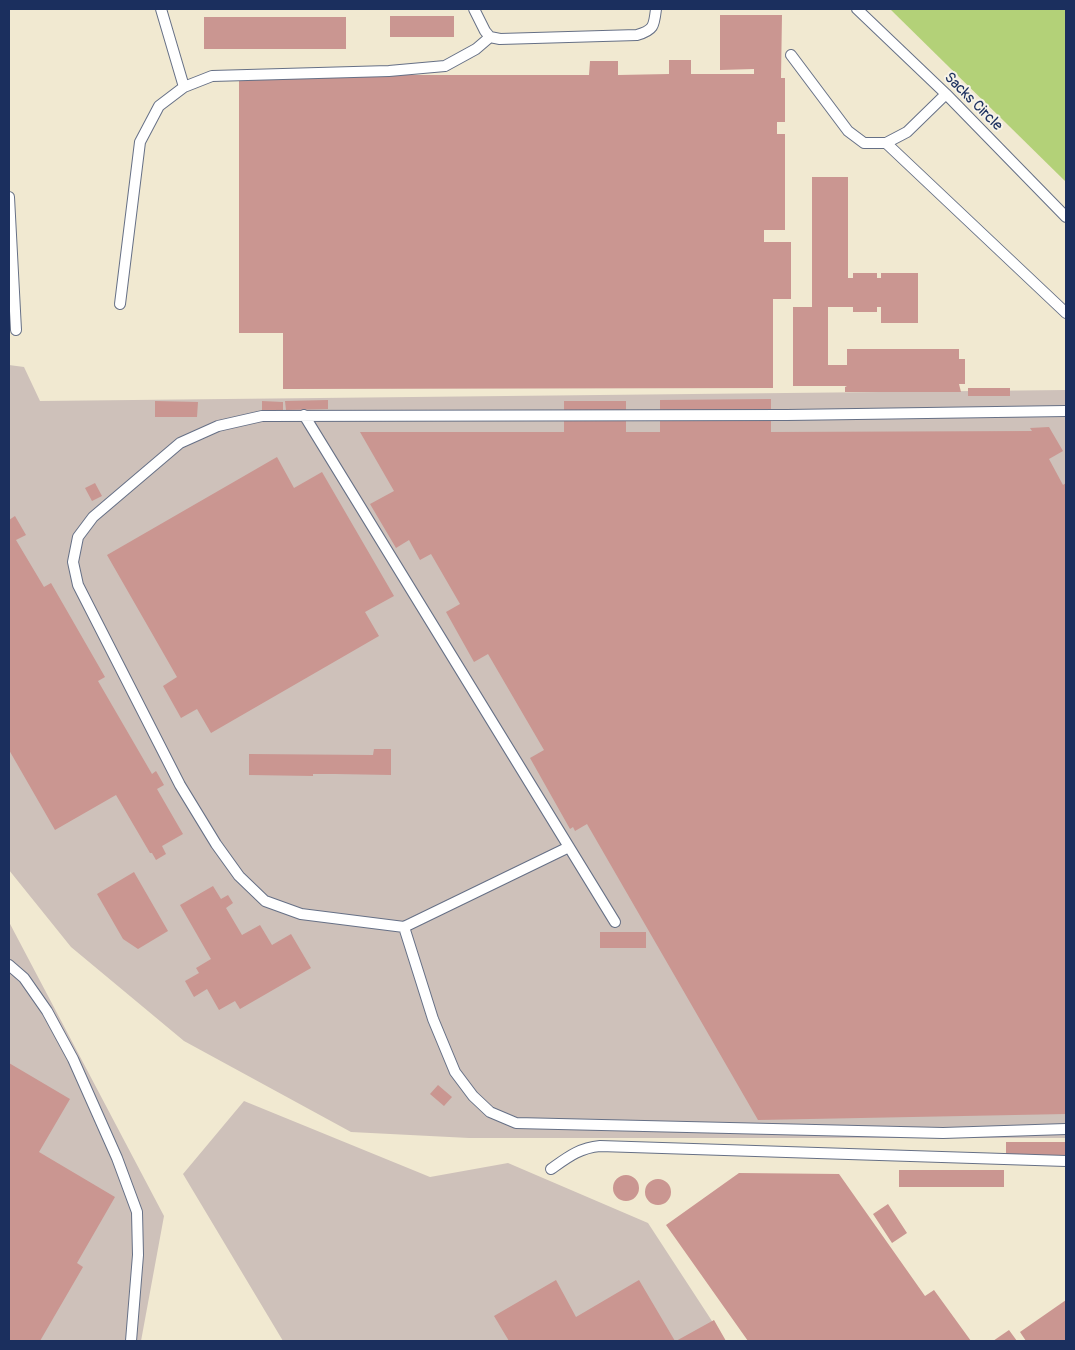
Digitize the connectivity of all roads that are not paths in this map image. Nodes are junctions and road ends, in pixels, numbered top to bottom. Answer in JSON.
{"nodes":[{"id":1,"x":161,"y":9,"type":"edge"},
{"id":2,"x":474,"y":9,"type":"edge"},
{"id":3,"x":656,"y":9,"type":"edge"},
{"id":4,"x":857,"y":9,"type":"edge"},
{"id":5,"x":490,"y":37,"type":"junction"},
{"id":6,"x":791,"y":54,"type":"dead end"},
{"id":7,"x":184,"y":87,"type":"junction"},
{"id":8,"x":946,"y":94,"type":"junction"},
{"id":9,"x":886,"y":143,"type":"junction"},
{"id":10,"x":9,"y":198,"type":"edge"},
{"id":11,"x":1066,"y":217,"type":"edge"},
{"id":12,"x":120,"y":304,"type":"dead end"},
{"id":13,"x":1066,"y":313,"type":"edge"},
{"id":14,"x":16,"y":330,"type":"dead end"},
{"id":15,"x":1066,"y":410,"type":"edge"},
{"id":16,"x":304,"y":415,"type":"junction"},
{"id":17,"x":569,"y":847,"type":"junction"},
{"id":18,"x":615,"y":922,"type":"dead end"},
{"id":19,"x":404,"y":927,"type":"junction"},
{"id":20,"x":9,"y":965,"type":"edge"},
{"id":21,"x":1066,"y":1129,"type":"edge"},
{"id":22,"x":1066,"y":1161,"type":"edge"},
{"id":23,"x":551,"y":1169,"type":"dead end"},
{"id":24,"x":131,"y":1341,"type":"edge"}],
"edges":[{"from":1,"to":7,"type":"lane"},
{"from":2,"to":5,"type":"lane"},
{"from":3,"to":5,"type":"lane"},
{"from":4,"to":8,"type":"lane","name":"Sacks Circle"},
{"from":5,"to":7,"type":"lane"},
{"from":6,"to":9,"type":"lane"},
{"from":7,"to":12,"type":"lane"},
{"from":8,"to":9,"type":"lane"},
{"from":8,"to":11,"type":"lane","name":"Sacks Circle"},
{"from":9,"to":13,"type":"lane"},
{"from":10,"to":14,"type":"lane"},
{"from":15,"to":16,"type":"lane"},
{"from":16,"to":17,"type":"lane"},
{"from":16,"to":19,"type":"lane"},
{"from":17,"to":18,"type":"lane"},
{"from":17,"to":19,"type":"lane"},
{"from":19,"to":21,"type":"lane"},
{"from":20,"to":24,"type":"lane"},
{"from":22,"to":23,"type":"lane"}]}
